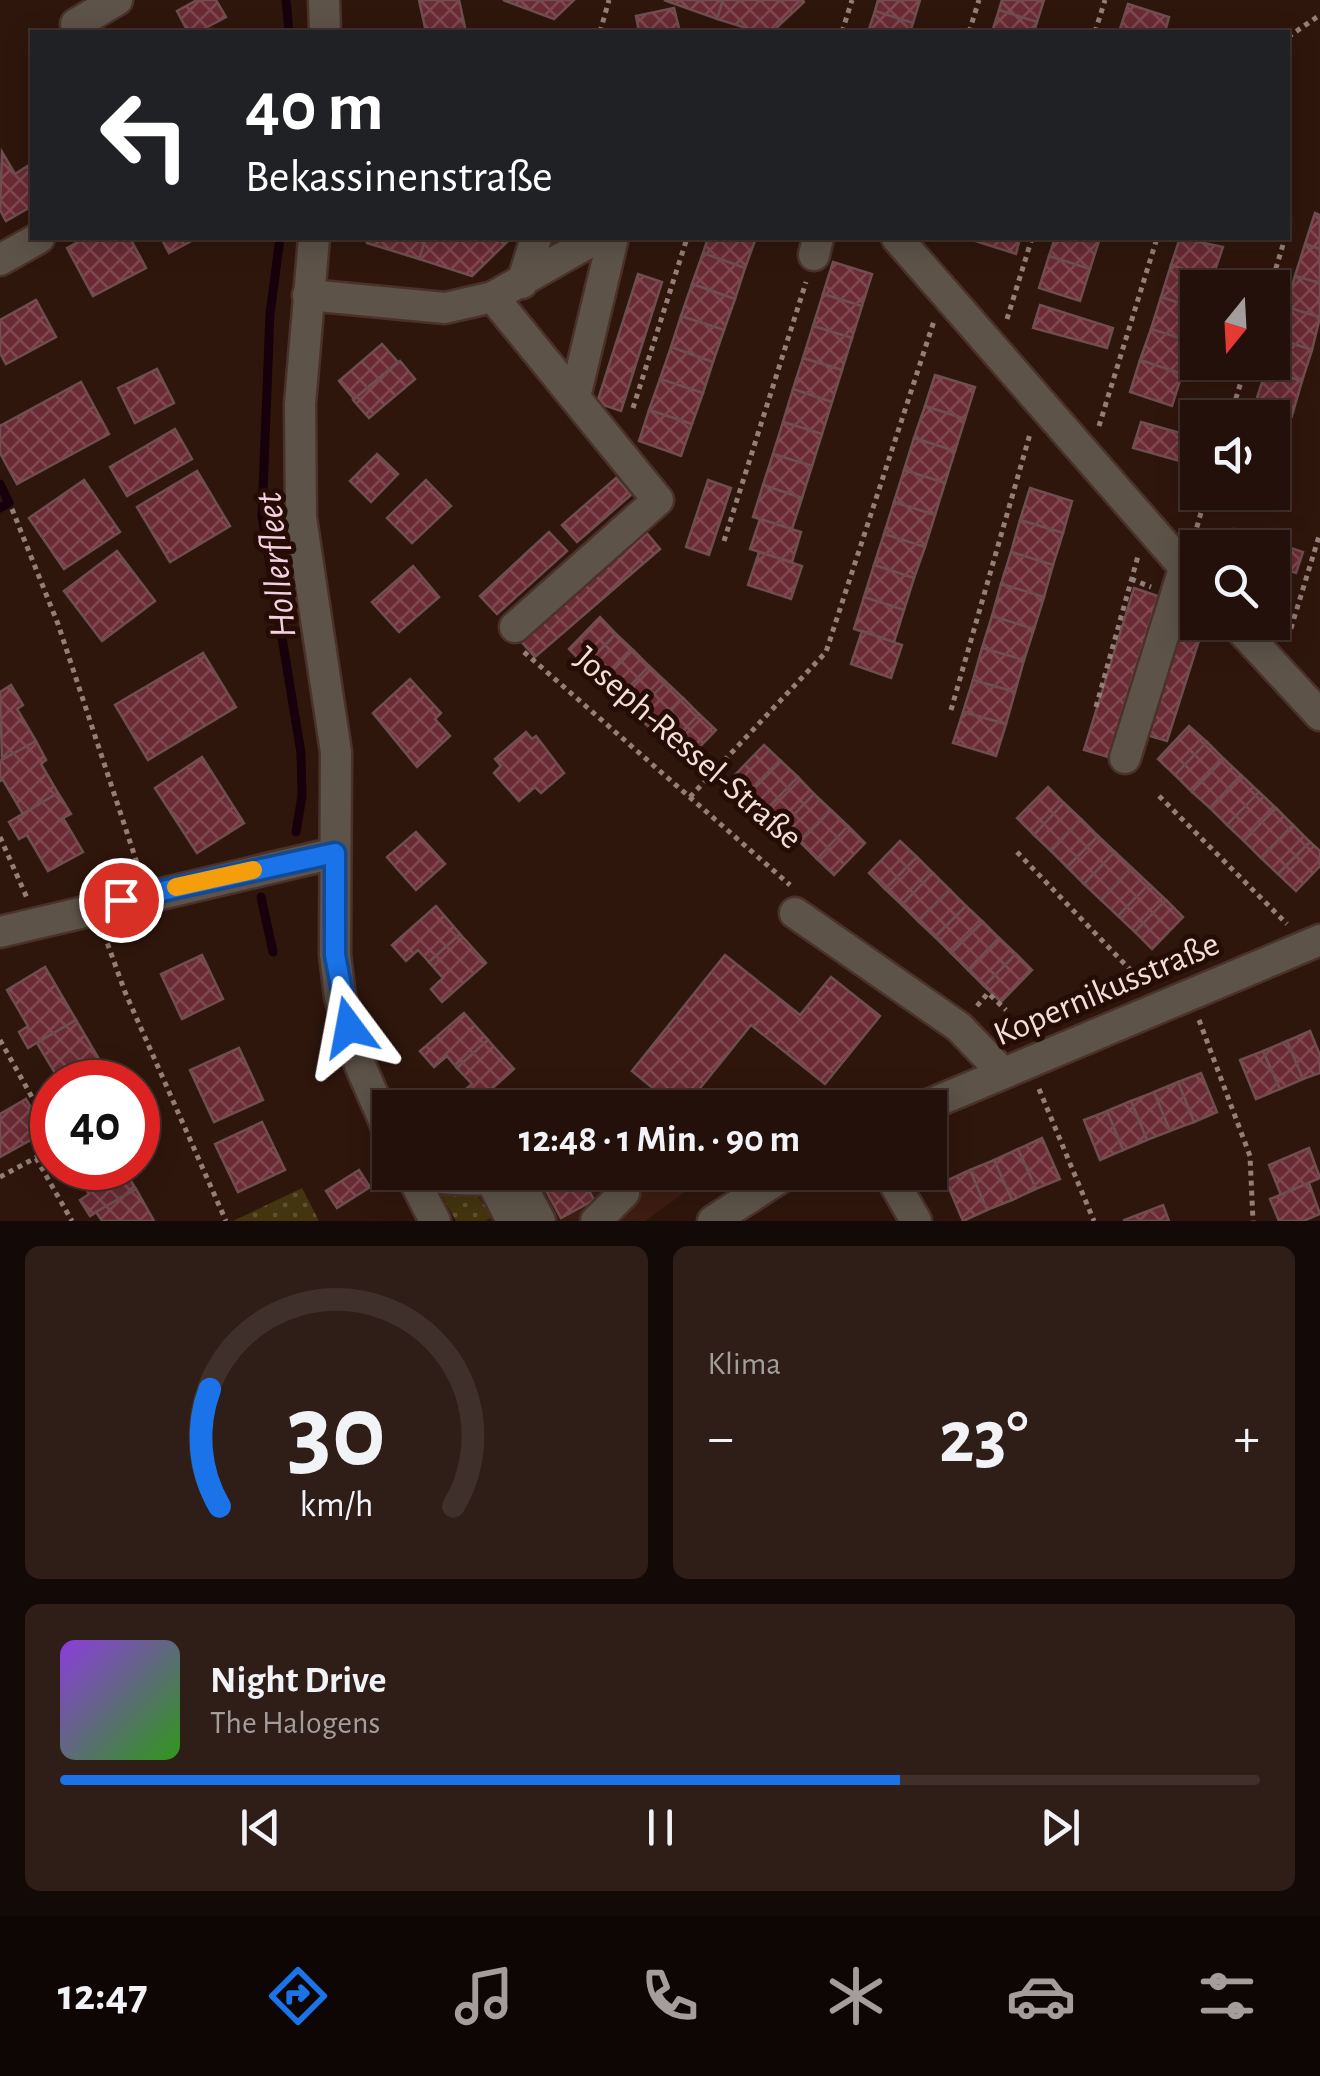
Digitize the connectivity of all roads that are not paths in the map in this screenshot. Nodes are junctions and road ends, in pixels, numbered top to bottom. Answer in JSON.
{"nodes":[{"id":1,"x":117,"y":0,"type":"edge"},
{"id":2,"x":324,"y":0,"type":"edge"},
{"id":3,"x":76,"y":24,"type":"dead end"},
{"id":4,"x":325,"y":30,"type":"edge"},
{"id":5,"x":35,"y":240,"type":"edge"},
{"id":6,"x":314,"y":240,"type":"edge"},
{"id":7,"x":535,"y":240,"type":"edge"},
{"id":8,"x":595,"y":240,"type":"edge"},
{"id":9,"x":613,"y":240,"type":"edge"},
{"id":10,"x":899,"y":240,"type":"edge"},
{"id":11,"x":0,"y":260,"type":"edge"},
{"id":12,"x":522,"y":283,"type":"junction"},
{"id":13,"x":308,"y":295,"type":"junction"},
{"id":14,"x":493,"y":297,"type":"junction"},
{"id":15,"x":576,"y":397,"type":"junction"},
{"id":16,"x":1180,"y":563,"type":"edge"},
{"id":17,"x":1180,"y":606,"type":"edge"},
{"id":18,"x":515,"y":627,"type":"road end"},
{"id":19,"x":1251,"y":640,"type":"edge"},
{"id":20,"x":1320,"y":715,"type":"edge"},
{"id":21,"x":1125,"y":758,"type":"dead end"},
{"id":22,"x":335,"y":853,"type":"junction"},
{"id":23,"x":795,"y":913,"type":"road end"},
{"id":24,"x":0,"y":932,"type":"edge"},
{"id":25,"x":1311,"y":944,"type":"edge"},
{"id":26,"x":1015,"y":1068,"type":"junction"},
{"id":27,"x":372,"y":1093,"type":"edge"},
{"id":28,"x":947,"y":1097,"type":"edge"},
{"id":29,"x":418,"y":1190,"type":"edge"},
{"id":30,"x":504,"y":1190,"type":"edge"},
{"id":31,"x":513,"y":1190,"type":"edge"},
{"id":32,"x":624,"y":1190,"type":"edge"},
{"id":33,"x":761,"y":1190,"type":"edge"},
{"id":34,"x":898,"y":1190,"type":"edge"},
{"id":35,"x":434,"y":1221,"type":"edge"},
{"id":36,"x":512,"y":1221,"type":"edge"},
{"id":37,"x":540,"y":1221,"type":"edge"},
{"id":38,"x":596,"y":1221,"type":"edge"},
{"id":39,"x":713,"y":1221,"type":"edge"},
{"id":40,"x":916,"y":1221,"type":"edge"}],
"edges":[{"from":1,"to":3,"type":"street"},
{"from":2,"to":4,"type":"street"},
{"from":5,"to":11,"type":"street"},
{"from":6,"to":13,"type":"street"},
{"from":7,"to":12,"type":"street"},
{"from":8,"to":12,"type":"street"},
{"from":9,"to":15,"type":"street"},
{"from":10,"to":16,"type":"street"},
{"from":12,"to":14,"type":"street"},
{"from":13,"to":14,"type":"street"},
{"from":13,"to":22,"type":"street"},
{"from":14,"to":15,"type":"street"},
{"from":15,"to":18,"type":"street"},
{"from":17,"to":21,"type":"street"},
{"from":19,"to":20,"type":"street"},
{"from":22,"to":24,"type":"street"},
{"from":22,"to":27,"type":"street"},
{"from":23,"to":26,"type":"street"},
{"from":25,"to":26,"type":"street","name":"Kopernikusstraße"},
{"from":26,"to":28,"type":"street","name":"Kopernikusstraße"},
{"from":29,"to":35,"type":"street"},
{"from":30,"to":36,"type":"street"},
{"from":31,"to":37,"type":"street"},
{"from":32,"to":38,"type":"street"},
{"from":33,"to":39,"type":"street"},
{"from":34,"to":40,"type":"street"}]}
